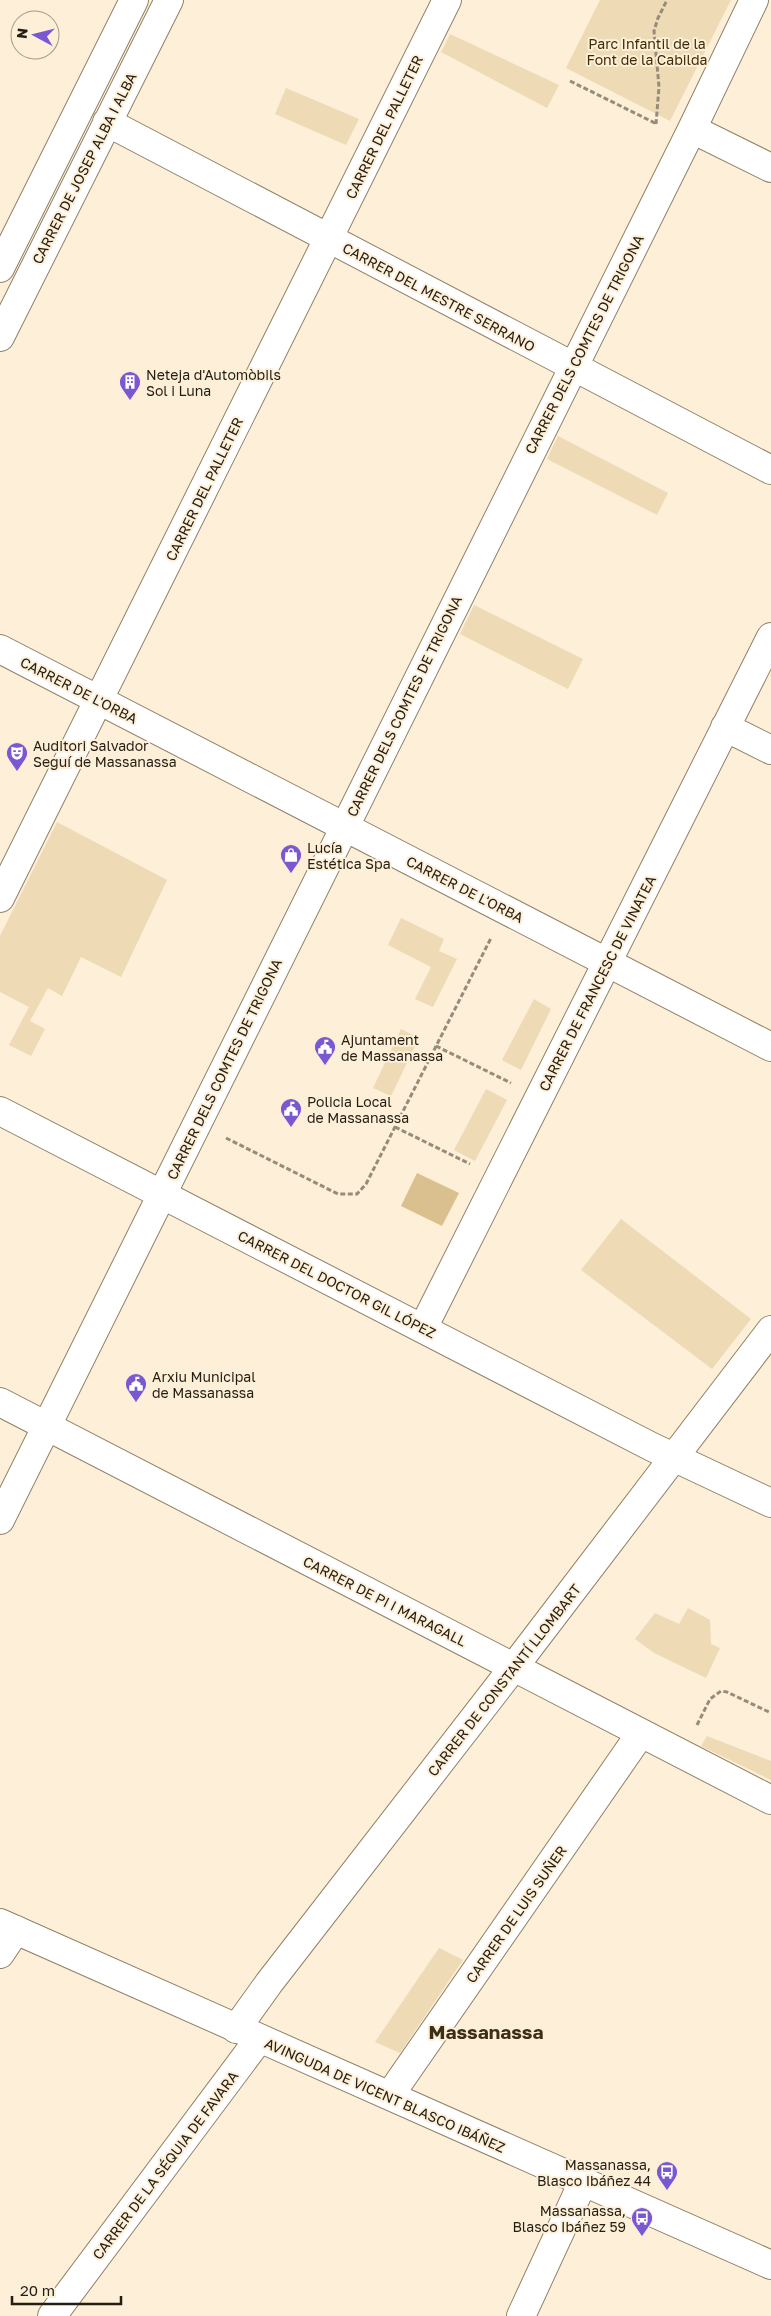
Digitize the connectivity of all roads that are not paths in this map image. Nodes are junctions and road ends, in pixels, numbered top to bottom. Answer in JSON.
{"nodes":[{"id":1,"x":134,"y":0,"type":"edge"},
{"id":2,"x":168,"y":0,"type":"edge"},
{"id":3,"x":447,"y":0,"type":"edge"},
{"id":4,"x":754,"y":0,"type":"edge"},
{"id":5,"x":107,"y":122,"type":"junction"},
{"id":6,"x":692,"y":129,"type":"junction"},
{"id":7,"x":771,"y":168,"type":"edge"},
{"id":8,"x":329,"y":238,"type":"junction"},
{"id":9,"x":0,"y":268,"type":"edge"},
{"id":10,"x":0,"y":337,"type":"edge"},
{"id":11,"x":572,"y":368,"type":"junction"},
{"id":12,"x":771,"y":470,"type":"edge"},
{"id":13,"x":771,"y":637,"type":"edge"},
{"id":14,"x":0,"y":649,"type":"edge"},
{"id":15,"x":100,"y":701,"type":"junction"},
{"id":16,"x":725,"y":727,"type":"junction"},
{"id":17,"x":771,"y":750,"type":"edge"},
{"id":18,"x":344,"y":827,"type":"junction"},
{"id":19,"x":0,"y":898,"type":"edge"},
{"id":20,"x":607,"y":963,"type":"junction"},
{"id":21,"x":771,"y":1047,"type":"edge"},
{"id":22,"x":0,"y":1111,"type":"edge"},
{"id":23,"x":163,"y":1193,"type":"junction"},
{"id":24,"x":423,"y":1328,"type":"junction"},
{"id":25,"x":771,"y":1330,"type":"edge"},
{"id":26,"x":0,"y":1402,"type":"edge"},
{"id":27,"x":48,"y":1426,"type":"junction"},
{"id":28,"x":674,"y":1458,"type":"junction"},
{"id":29,"x":771,"y":1503,"type":"edge"},
{"id":30,"x":0,"y":1520,"type":"edge"},
{"id":31,"x":513,"y":1668,"type":"junction"},
{"id":32,"x":642,"y":1732,"type":"junction"},
{"id":33,"x":771,"y":1800,"type":"edge"},
{"id":34,"x":8,"y":1926,"type":"edge"},
{"id":35,"x":0,"y":1954,"type":"edge"},
{"id":36,"x":248,"y":2034,"type":"junction"},
{"id":37,"x":390,"y":2096,"type":"junction"},
{"id":38,"x":583,"y":2182,"type":"junction"},
{"id":39,"x":771,"y":2265,"type":"edge"},
{"id":40,"x":52,"y":2316,"type":"edge"},
{"id":41,"x":521,"y":2316,"type":"edge"}],
"edges":[{"from":1,"to":9,"type":"street"},
{"from":2,"to":5,"type":"street","name":"CARRER DE JOSEP ALBA I ALBA"},
{"from":3,"to":8,"type":"street","name":"CARRER DEL PALLETER"},
{"from":4,"to":6,"type":"street","name":"CARRER DELS COMTES DE TRIGONA"},
{"from":5,"to":8,"type":"street","name":"CARRER DEL MESTRE SERRANO"},
{"from":5,"to":10,"type":"street","name":"CARRER DE JOSEP ALBA I ALBA"},
{"from":6,"to":7,"type":"street"},
{"from":6,"to":11,"type":"street","name":"CARRER DELS COMTES DE TRIGONA"},
{"from":8,"to":11,"type":"street","name":"CARRER DEL MESTRE SERRANO"},
{"from":8,"to":15,"type":"street","name":"CARRER DEL PALLETER"},
{"from":11,"to":12,"type":"street","name":"CARRER DEL MESTRE SERRANO"},
{"from":11,"to":18,"type":"street","name":"CARRER DELS COMTES DE TRIGONA"},
{"from":13,"to":16,"type":"street","name":"CARRER DE FRANCESC DE VINATEA"},
{"from":14,"to":15,"type":"street","name":"CARRER DE L'ORBA"},
{"from":15,"to":18,"type":"street","name":"CARRER DE L'ORBA"},
{"from":15,"to":19,"type":"street","name":"CARRER DEL PALLETER"},
{"from":16,"to":17,"type":"street"},
{"from":16,"to":20,"type":"street","name":"CARRER DE FRANCESC DE VINATEA"},
{"from":18,"to":20,"type":"street","name":"CARRER DE L'ORBA"},
{"from":18,"to":23,"type":"street","name":"CARRER DELS COMTES DE TRIGONA"},
{"from":20,"to":21,"type":"street","name":"CARRER DE L'ORBA"},
{"from":20,"to":24,"type":"street","name":"CARRER DE FRANCESC DE VINATEA"},
{"from":22,"to":23,"type":"street","name":"CARRER DEL DOCTOR GIL LÓPEZ"},
{"from":23,"to":24,"type":"street","name":"CARRER DEL DOCTOR GIL LÓPEZ"},
{"from":23,"to":27,"type":"street","name":"CARRER DELS COMTES DE TRIGONA"},
{"from":24,"to":28,"type":"street","name":"CARRER DEL DOCTOR GIL LÓPEZ"},
{"from":25,"to":28,"type":"street","name":"CARRER DE CONSTANTÍ LLOMBART"},
{"from":26,"to":27,"type":"street","name":"CARRER DE PI I MARAGALL"},
{"from":27,"to":30,"type":"street","name":"CARRER DELS COMTES DE TRIGONA"},
{"from":27,"to":31,"type":"street","name":"CARRER DE PI I MARAGALL"},
{"from":28,"to":29,"type":"street","name":"CARRER DEL DOCTOR GIL LÓPEZ"},
{"from":28,"to":31,"type":"street","name":"CARRER DE CONSTANTÍ LLOMBART"},
{"from":31,"to":32,"type":"street","name":"CARRER DE PI I MARAGALL"},
{"from":31,"to":36,"type":"street","name":"CARRER DE CONSTANTÍ LLOMBART"},
{"from":32,"to":33,"type":"street","name":"CARRER DE PI I MARAGALL"},
{"from":32,"to":37,"type":"street","name":"CARRER DE LUIS SUÑER"},
{"from":34,"to":35,"type":"street"},
{"from":34,"to":36,"type":"street","name":"AVINGUDA DE VICENT BLASCO IBÁÑEZ"},
{"from":36,"to":37,"type":"street","name":"AVINGUDA DE VICENT BLASCO IBÁÑEZ"},
{"from":36,"to":40,"type":"street","name":"CARRER DE LA SÉQUIA DE FAVARA"},
{"from":37,"to":38,"type":"street","name":"AVINGUDA DE VICENT BLASCO IBÁÑEZ"},
{"from":38,"to":39,"type":"street","name":"AVINGUDA DE VICENT BLASCO IBÁÑEZ"},
{"from":38,"to":41,"type":"street"}]}
